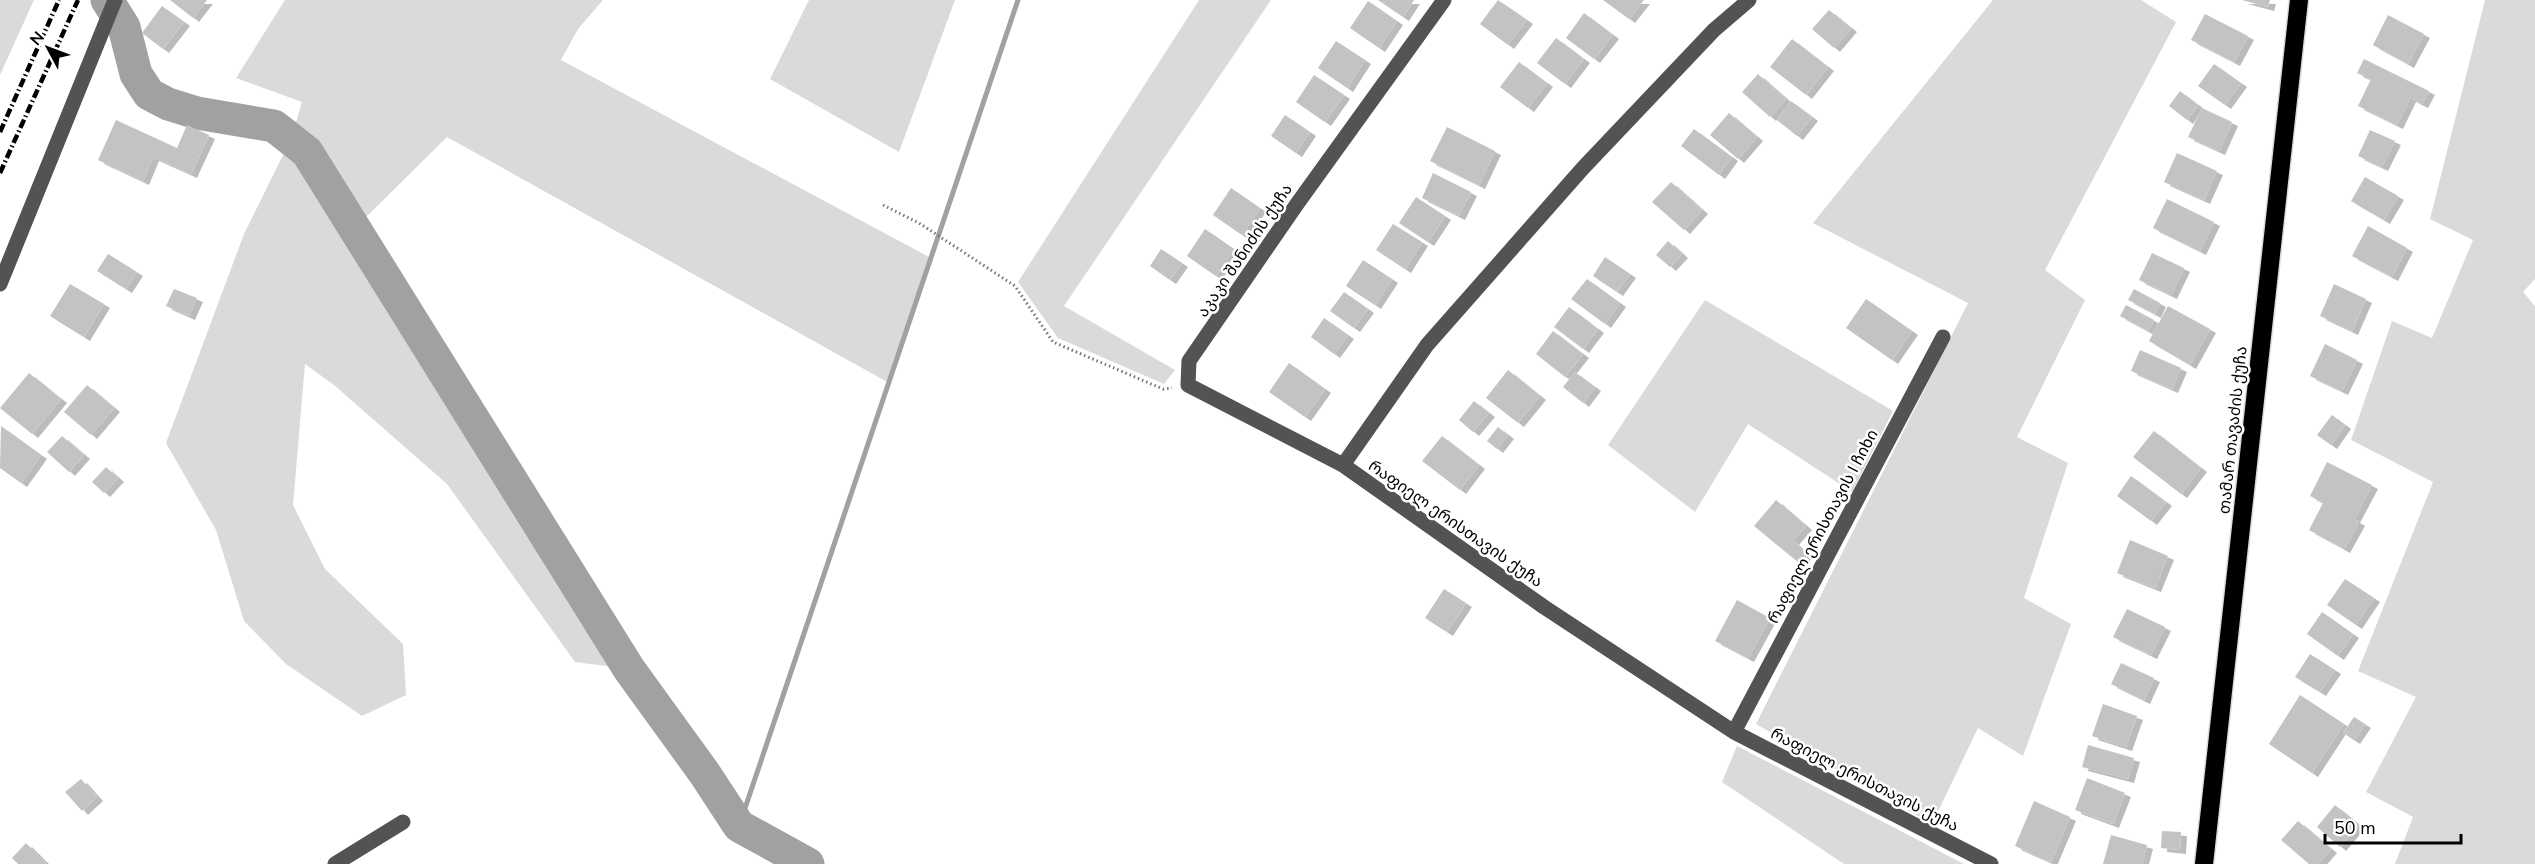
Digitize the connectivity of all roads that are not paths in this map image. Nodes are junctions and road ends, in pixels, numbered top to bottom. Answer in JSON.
{"nodes":[{"id":1,"x":115,"y":0,"type":"edge"},
{"id":2,"x":1444,"y":0,"type":"edge"},
{"id":3,"x":1749,"y":0,"type":"edge"},
{"id":4,"x":2299,"y":0,"type":"edge"},
{"id":5,"x":0,"y":284,"type":"edge"},
{"id":6,"x":1943,"y":337,"type":"dead end"},
{"id":7,"x":1343,"y":465,"type":"junction"},
{"id":8,"x":1734,"y":732,"type":"junction"},
{"id":9,"x":403,"y":822,"type":"dead end"},
{"id":10,"x":335,"y":864,"type":"edge"},
{"id":11,"x":1991,"y":864,"type":"edge"},
{"id":12,"x":2204,"y":864,"type":"edge"}],
"edges":[{"from":1,"to":5,"type":"street"},
{"from":2,"to":7,"type":"street","name":"აკაკი შანიძის ქუჩა"},
{"from":3,"to":7,"type":"street","name":"რაფიელ ერისთავის ქუჩა"},
{"from":4,"to":12,"type":"highway","name":"თამარ თავაძის ქუჩა"},
{"from":6,"to":8,"type":"street","name":"რაფიელ ერისთავის I ჩიხი"},
{"from":7,"to":8,"type":"street","name":"რაფიელ ერისთავის ქუჩა"},
{"from":8,"to":11,"type":"street","name":"რაფიელ ერისთავის ქუჩა"},
{"from":9,"to":10,"type":"street"}]}
